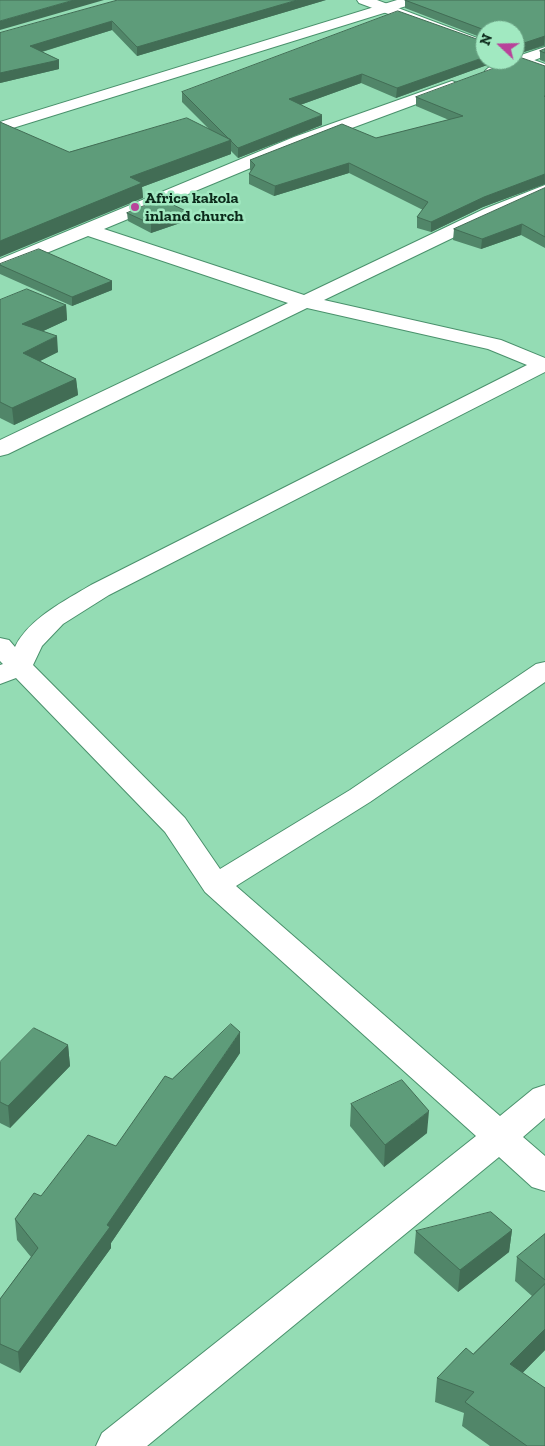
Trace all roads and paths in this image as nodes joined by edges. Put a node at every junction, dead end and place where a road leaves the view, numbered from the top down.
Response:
1 (364, 0) edge
2 (411, 0) edge
3 (382, 8) junction
4 (475, 42) edge
5 (545, 51) edge
6 (525, 56) edge
7 (525, 61) edge
8 (545, 69) edge
9 (492, 70) edge
10 (0, 127) edge
11 (545, 190) edge
12 (89, 230) junction
13 (0, 266) edge
14 (306, 302) junction
15 (544, 365) edge
16 (0, 449) edge
17 (7, 662) edge
18 (545, 670) edge
19 (216, 885) junction
20 (545, 1098) edge
21 (499, 1137) junction
22 (545, 1176) edge
23 (117, 1446) edge

1 - 3 street
2 - 3 street
3 - 4 street
3 - 10 street
5 - 6 street
7 - 8 street
9 - 12 street
11 - 14 street
12 - 13 street
12 - 14 street
14 - 15 street
14 - 16 street
15 - 17 street
17 - 19 street
18 - 19 street
19 - 21 street
20 - 21 street
21 - 22 street
21 - 23 street

